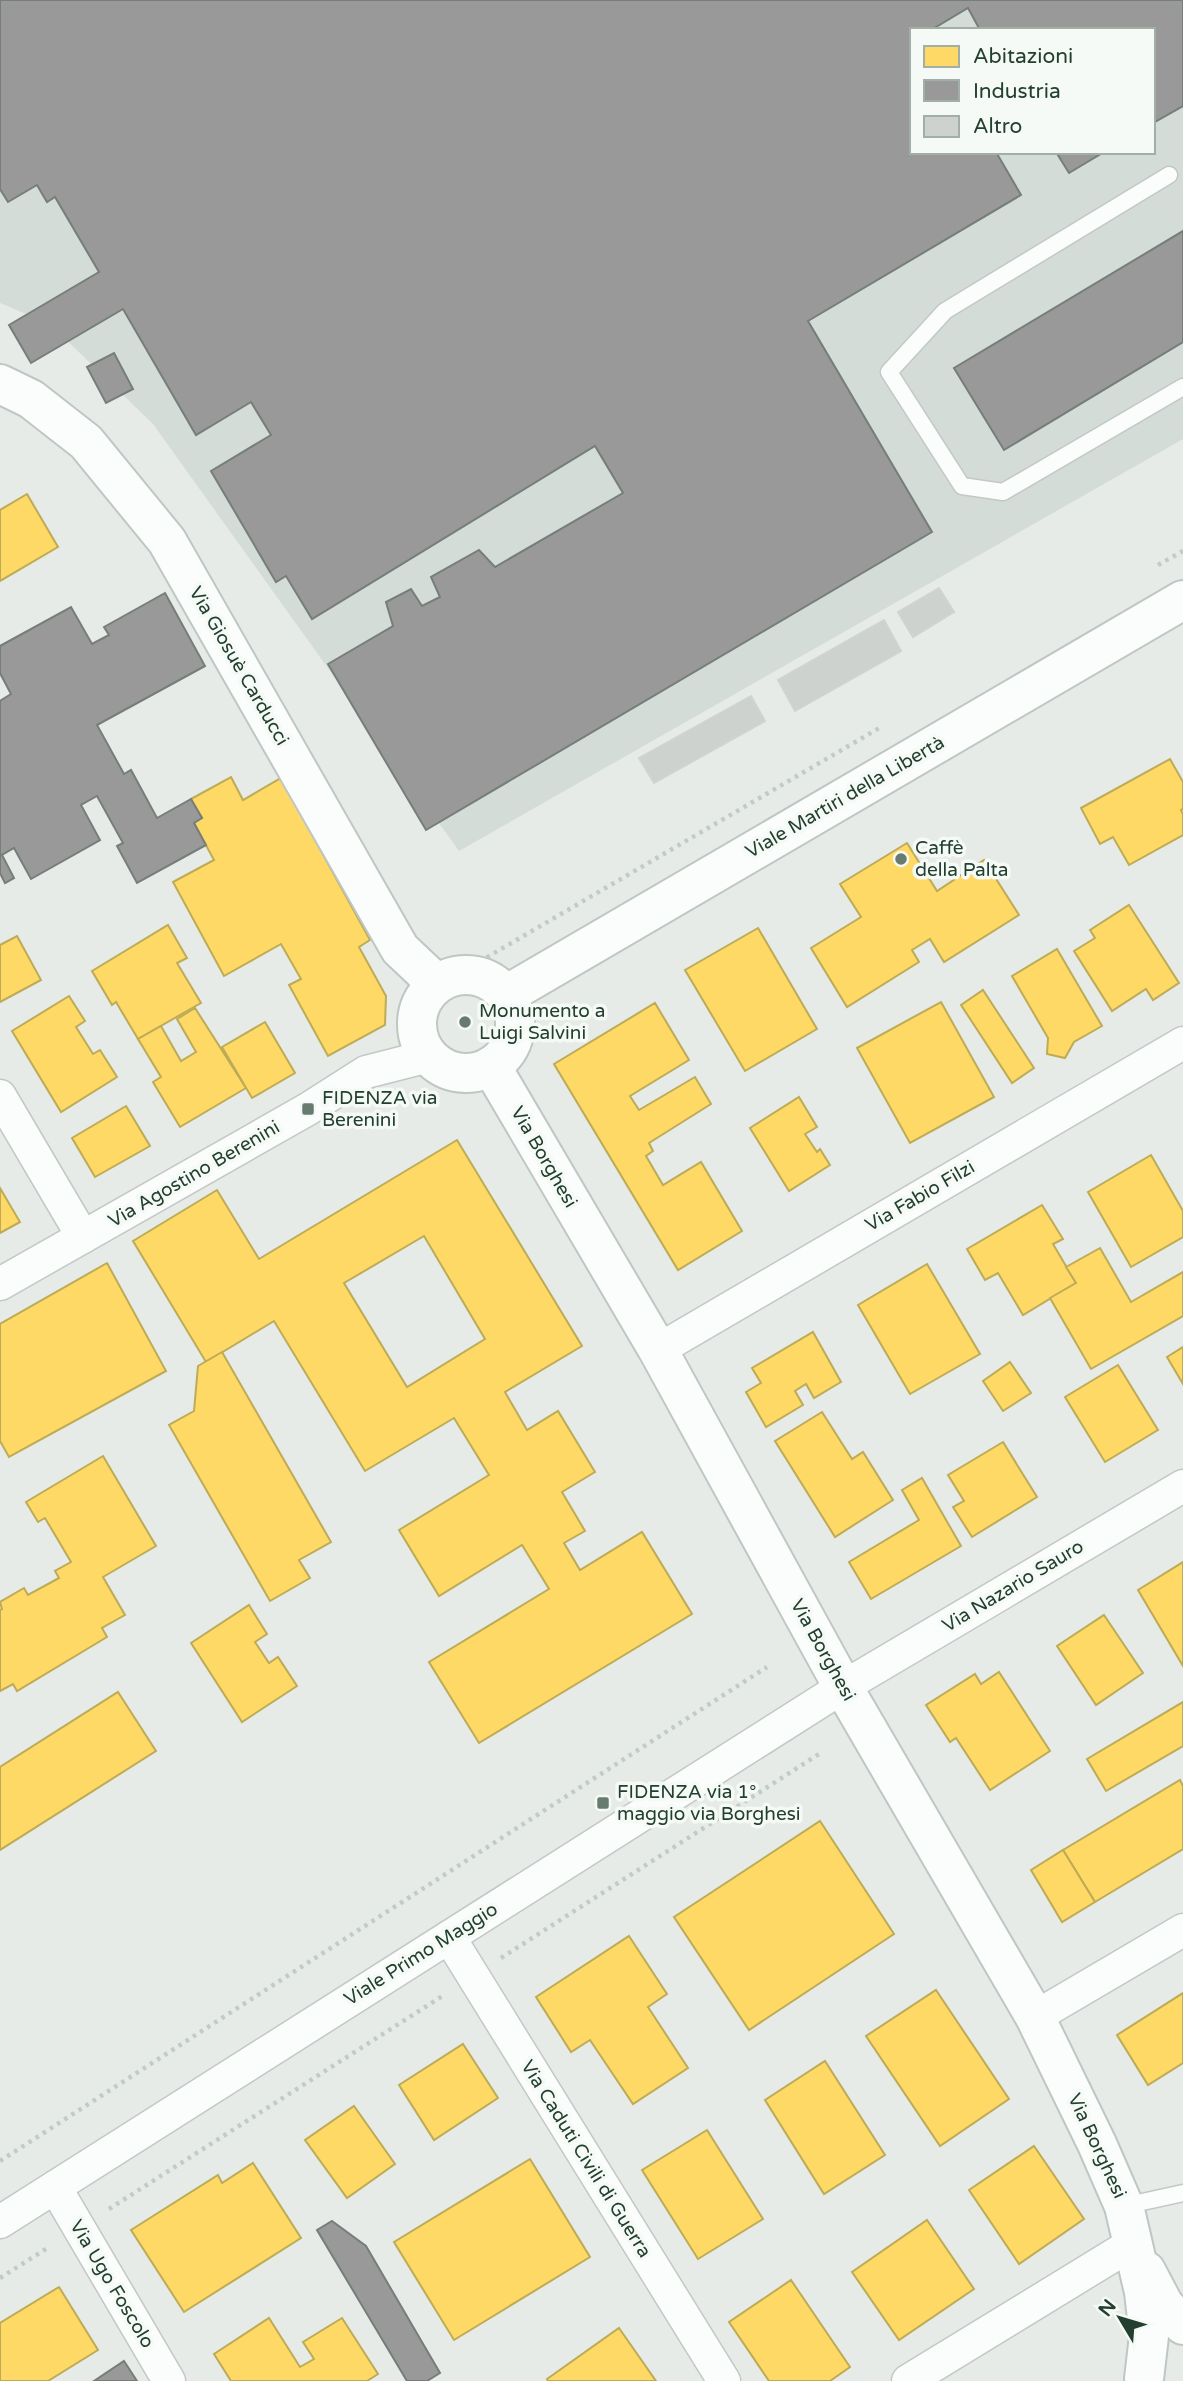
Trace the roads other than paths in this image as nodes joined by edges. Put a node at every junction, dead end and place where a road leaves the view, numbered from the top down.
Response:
1 (1169, 175) dead end
2 (0, 384) edge
3 (1183, 387) edge
4 (1183, 600) edge
5 (437, 984) junction
6 (506, 995) junction
7 (1183, 1043) edge
8 (429, 1056) junction
9 (491, 1066) junction
10 (0, 1097) edge
11 (83, 1237) junction
12 (0, 1284) edge
13 (658, 1350) junction
14 (1183, 1486) edge
15 (843, 1687) junction
16 (1183, 1930) edge
17 (449, 1937) junction
18 (1035, 2017) junction
19 (55, 2187) junction
20 (1183, 2193) edge
21 (1124, 2206) junction
22 (0, 2222) edge
23 (1132, 2244) junction
24 (1183, 2325) edge
25 (1183, 2346) edge
26 (1143, 2380) edge
27 (169, 2381) edge
28 (724, 2381) edge
29 (908, 2381) edge

1 - 3 lane
2 - 5 street, Via Giosuè Carducci
4 - 6 street, Viale Martiri della Libertà
5 - 6 street
5 - 8 street
6 - 9 street
7 - 13 street, Via Fabio Filzi
8 - 9 street
8 - 11 street, Via Agostino Berenini
9 - 13 street, Via Borghesi
10 - 11 street
11 - 12 street, Via Agostino Berenini
13 - 15 street, Via Borghesi
14 - 15 street, Via Nazario Sauro
15 - 17 street, Viale Primo Maggio
15 - 18 street, Via Borghesi
16 - 18 street
17 - 19 street, Viale Primo Maggio
17 - 28 street, Via Caduti Civili di Guerra
18 - 21 street, Via Borghesi
19 - 22 street, Viale Primo Maggio
19 - 27 street, Via Ugo Foscolo
20 - 21 lane
21 - 23 street, Via Borghesi
23 - 24 street, Via Borghesi
23 - 26 street, Via Borghesi
23 - 29 street
25 - 26 street

